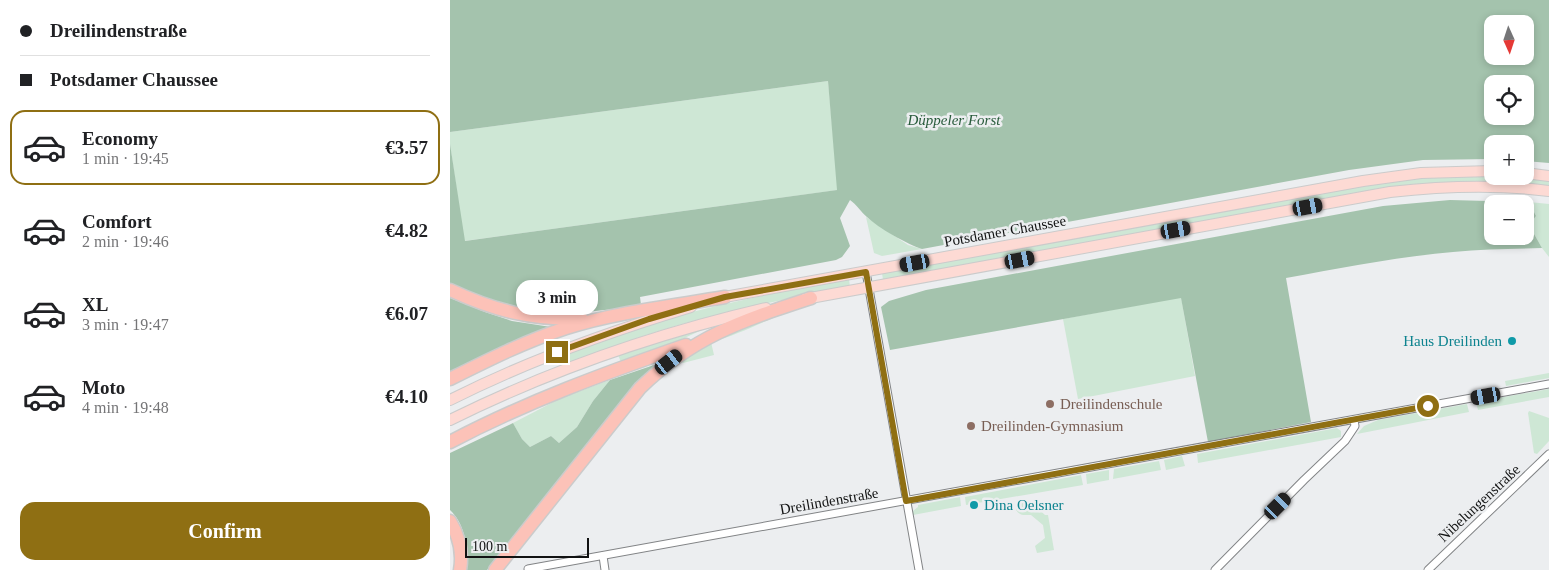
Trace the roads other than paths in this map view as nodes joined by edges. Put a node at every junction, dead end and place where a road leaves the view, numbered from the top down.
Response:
1 (1484, 171) edge
2 (1534, 174) edge
3 (1549, 176) edge
4 (1549, 191) edge
5 (866, 272) junction
6 (869, 288) junction
7 (450, 290) edge
8 (725, 297) junction
9 (811, 298) junction
10 (602, 318) junction
11 (705, 338) junction
12 (450, 379) edge
13 (1549, 384) edge
14 (450, 400) edge
15 (450, 420) edge
16 (1354, 420) junction
17 (450, 442) edge
18 (1549, 454) edge
19 (906, 501) junction
20 (450, 521) edge
21 (603, 556) junction
22 (528, 569) edge
23 (460, 570) edge
24 (494, 570) edge
25 (605, 570) edge
26 (919, 570) edge
27 (1214, 570) edge
28 (1428, 570) edge

1 - 5 main road, Potsdamer Chaussee
2 - 3 main road
4 - 6 main road, Potsdamer Chaussee
5 - 6 street
5 - 8 main road, Potsdamer Chaussee
6 - 9 main road, Potsdamer Chaussee
6 - 19 street
7 - 10 highway
8 - 10 highway
8 - 14 main road, Potsdamer Chaussee
9 - 11 highway
9 - 15 main road, Potsdamer Chaussee
10 - 12 highway
11 - 17 highway
11 - 24 highway
13 - 16 street, Dreilindenstraße
16 - 19 street, Dreilindenstraße
16 - 27 street
18 - 28 street, Nibelungenstraße
19 - 21 street, Dreilindenstraße
19 - 26 street
20 - 23 highway
21 - 22 street, Dreilindenstraße
21 - 25 street

